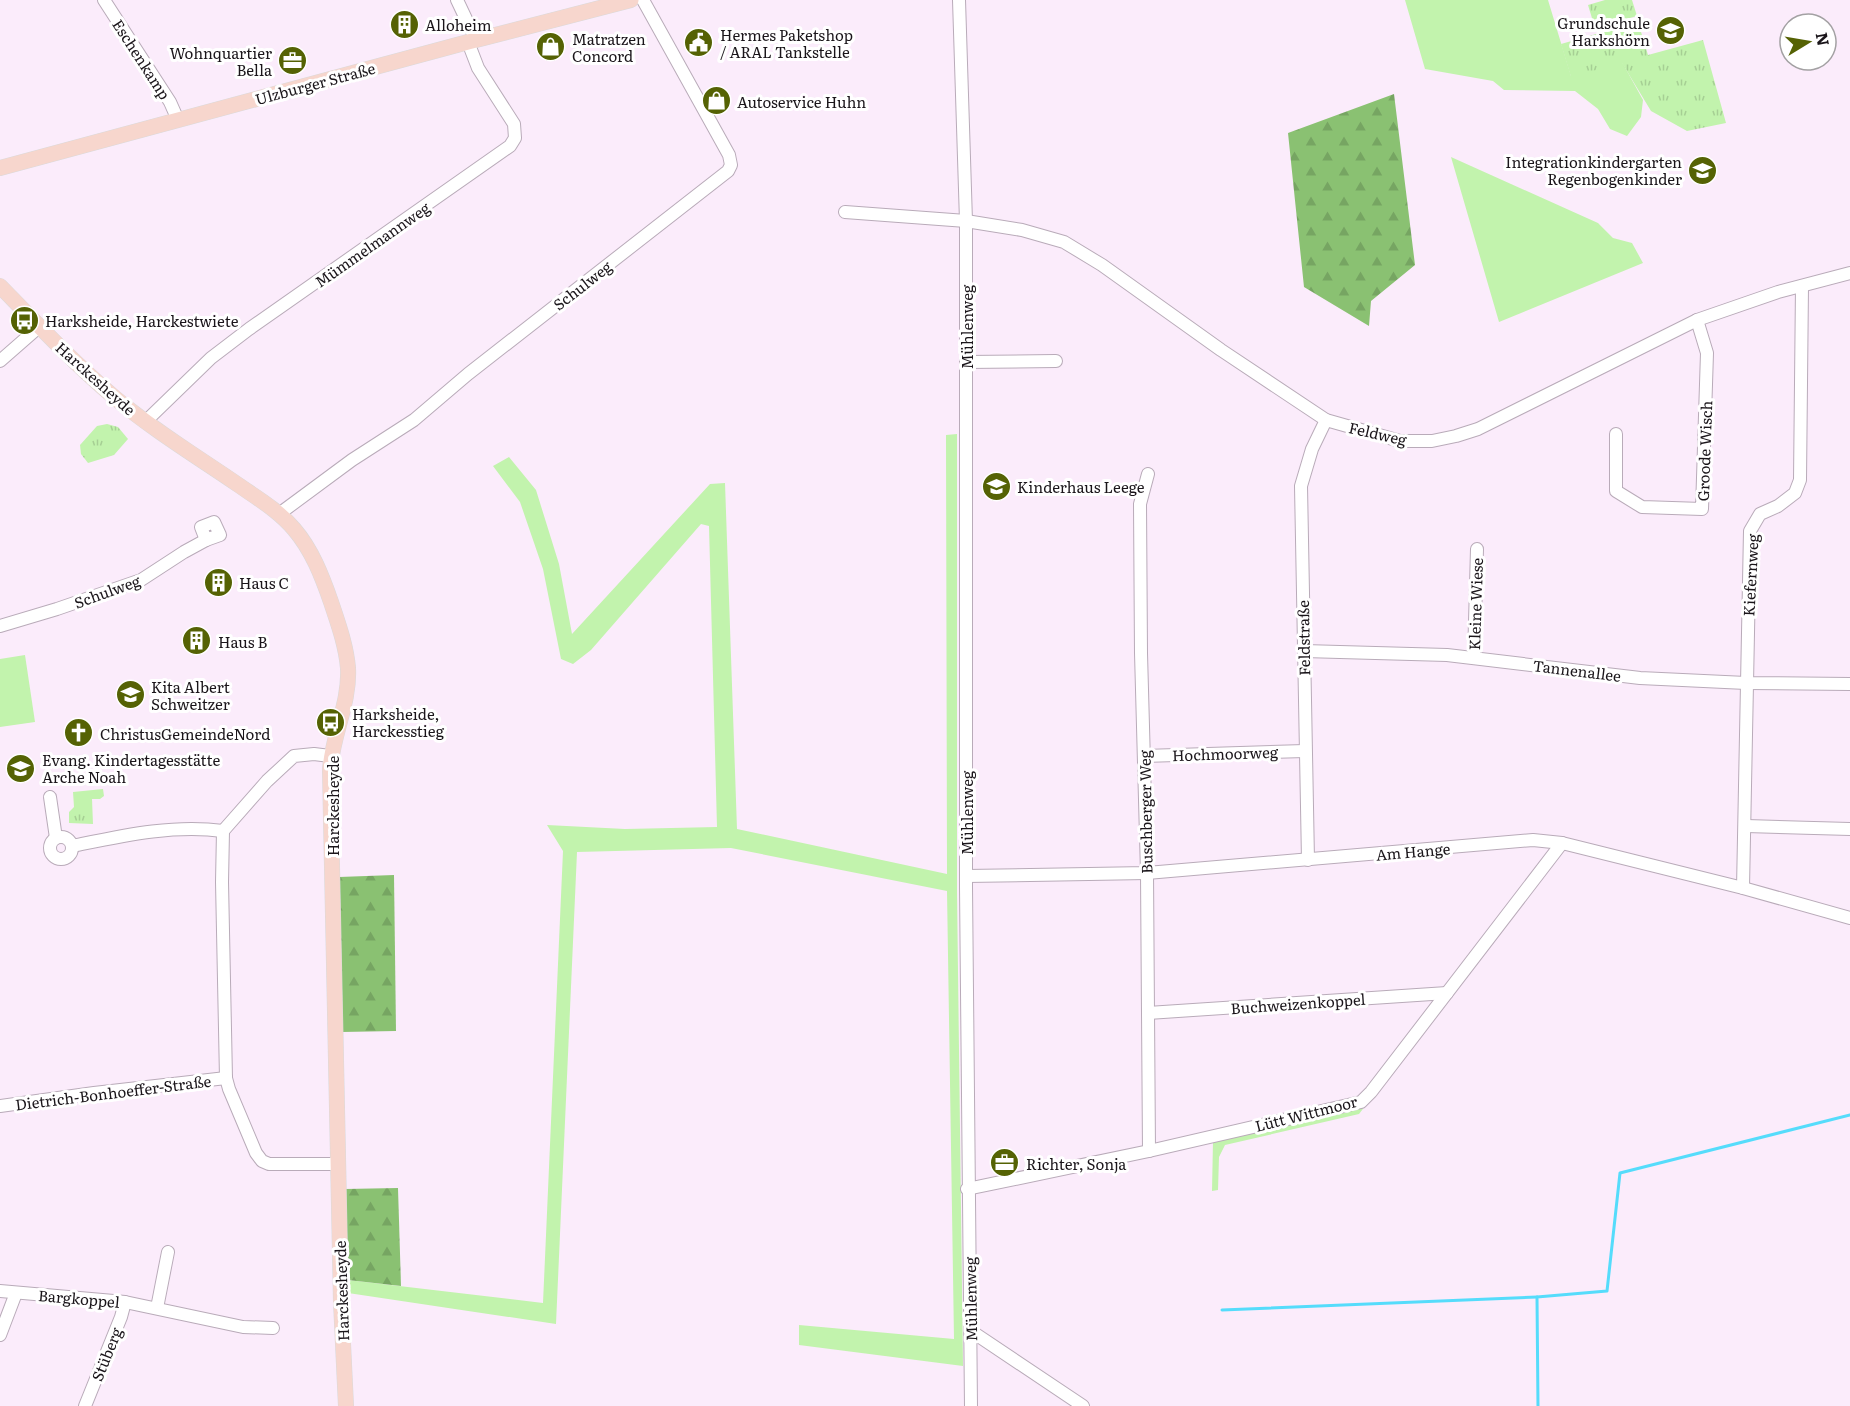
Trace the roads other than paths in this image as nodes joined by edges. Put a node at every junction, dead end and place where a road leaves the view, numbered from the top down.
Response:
1 (104, 0) edge
2 (457, 0) edge
3 (627, 0) edge
4 (643, 0) edge
5 (958, 0) edge
6 (472, 41) junction
7 (178, 120) junction
8 (0, 168) edge
9 (845, 212) dead end
10 (966, 220) junction
11 (1850, 273) edge
12 (0, 286) edge
13 (1803, 286) junction
14 (1697, 320) junction
15 (40, 326) junction
16 (0, 361) edge
17 (1056, 361) dead end
18 (966, 362) junction
19 (1326, 420) junction
20 (146, 421) junction
21 (1616, 434) dead end
22 (1148, 474) dead end
23 (279, 513) junction
24 (207, 540) dead end
25 (1477, 549) dead end
26 (0, 627) edge
27 (1304, 651) junction
28 (1474, 658) junction
29 (1746, 683) junction
30 (1850, 684) edge
31 (1305, 751) junction
32 (330, 756) junction
33 (1144, 756) junction
34 (50, 797) dead end
35 (1746, 825) junction
36 (1850, 829) edge
37 (223, 831) junction
38 (56, 838) junction
39 (1562, 843) junction
40 (72, 846) junction
41 (1308, 860) junction
42 (1147, 873) junction
43 (966, 876) junction
44 (1743, 888) junction
45 (1850, 918) edge
46 (1448, 993) junction
47 (1148, 1013) junction
48 (226, 1078) junction
49 (0, 1106) edge
50 (1149, 1150) junction
51 (338, 1164) junction
52 (967, 1189) junction
53 (168, 1252) dead end
54 (0, 1291) edge
55 (16, 1293) junction
56 (125, 1302) junction
57 (157, 1308) junction
58 (273, 1328) dead end
59 (970, 1330) junction
60 (0, 1335) edge
61 (86, 1406) edge
62 (346, 1406) edge
63 (971, 1406) edge
64 (1083, 1406) edge

1 - 7 street, Eschenkamp
2 - 6 street, Mümmelmannweg
3 - 6 main road, Ulzburger Straße
4 - 23 street, Schulweg
5 - 10 street, Mühlenweg
6 - 7 main road, Ulzburger Straße
6 - 20 street, Mümmelmannweg
7 - 8 main road, Ulzburger Straße
9 - 10 street
10 - 18 street, Mühlenweg
10 - 19 street, Feldweg
11 - 13 street, Feldweg
12 - 15 main road, Harckesheyde
13 - 14 street, Feldweg
13 - 29 street, Kiefernweg
14 - 19 street, Feldweg
14 - 21 street, Groode Wisch
15 - 16 street
15 - 20 main road, Harckesheyde
17 - 18 street
18 - 43 street, Mühlenweg
19 - 27 street, Feldstraße
20 - 23 main road, Harckesheyde
22 - 33 street, Buschberger Weg
23 - 32 main road, Harckesheyde
24 - 26 street, Schulweg
25 - 28 street, Kleine Wiese
27 - 28 street, Tannenallee
27 - 31 street, Feldstraße
28 - 29 street, Tannenallee
29 - 30 street, Tannenallee
29 - 35 street, Kiefernweg
31 - 33 street, Hochmoorweg
31 - 41 street, Feldstraße
32 - 37 street
32 - 51 main road, Harckesheyde
33 - 42 street, Buschberger Weg
34 - 38 street
35 - 36 street
35 - 44 street, Kiefernweg
37 - 40 street
37 - 48 street
38 - 40 street
38 - 40 street
39 - 41 street, Am Hange
39 - 44 street, Am Hange
39 - 46 street, Lütt Wittmoor
41 - 42 street, Am Hange
42 - 43 street, Am Hange
42 - 47 street, Buschberger Weg
43 - 52 street, Mühlenweg
44 - 45 street, Am Hange
46 - 47 street, Buchweizenkoppel
46 - 50 street, Lütt Wittmoor
47 - 50 street, Buschberger Weg
48 - 49 street, Dietrich-Bonhoeffer-Straße
48 - 51 street
50 - 52 street, Lütt Wittmoor
51 - 62 main road, Harckesheyde
52 - 59 street, Mühlenweg
53 - 57 street
54 - 55 street, Bargkoppel
55 - 56 street, Bargkoppel
55 - 60 street
56 - 57 street, Bargkoppel
56 - 61 street, Stüberg
57 - 58 street, Bargkoppel
59 - 63 street, Mühlenweg
59 - 64 street

